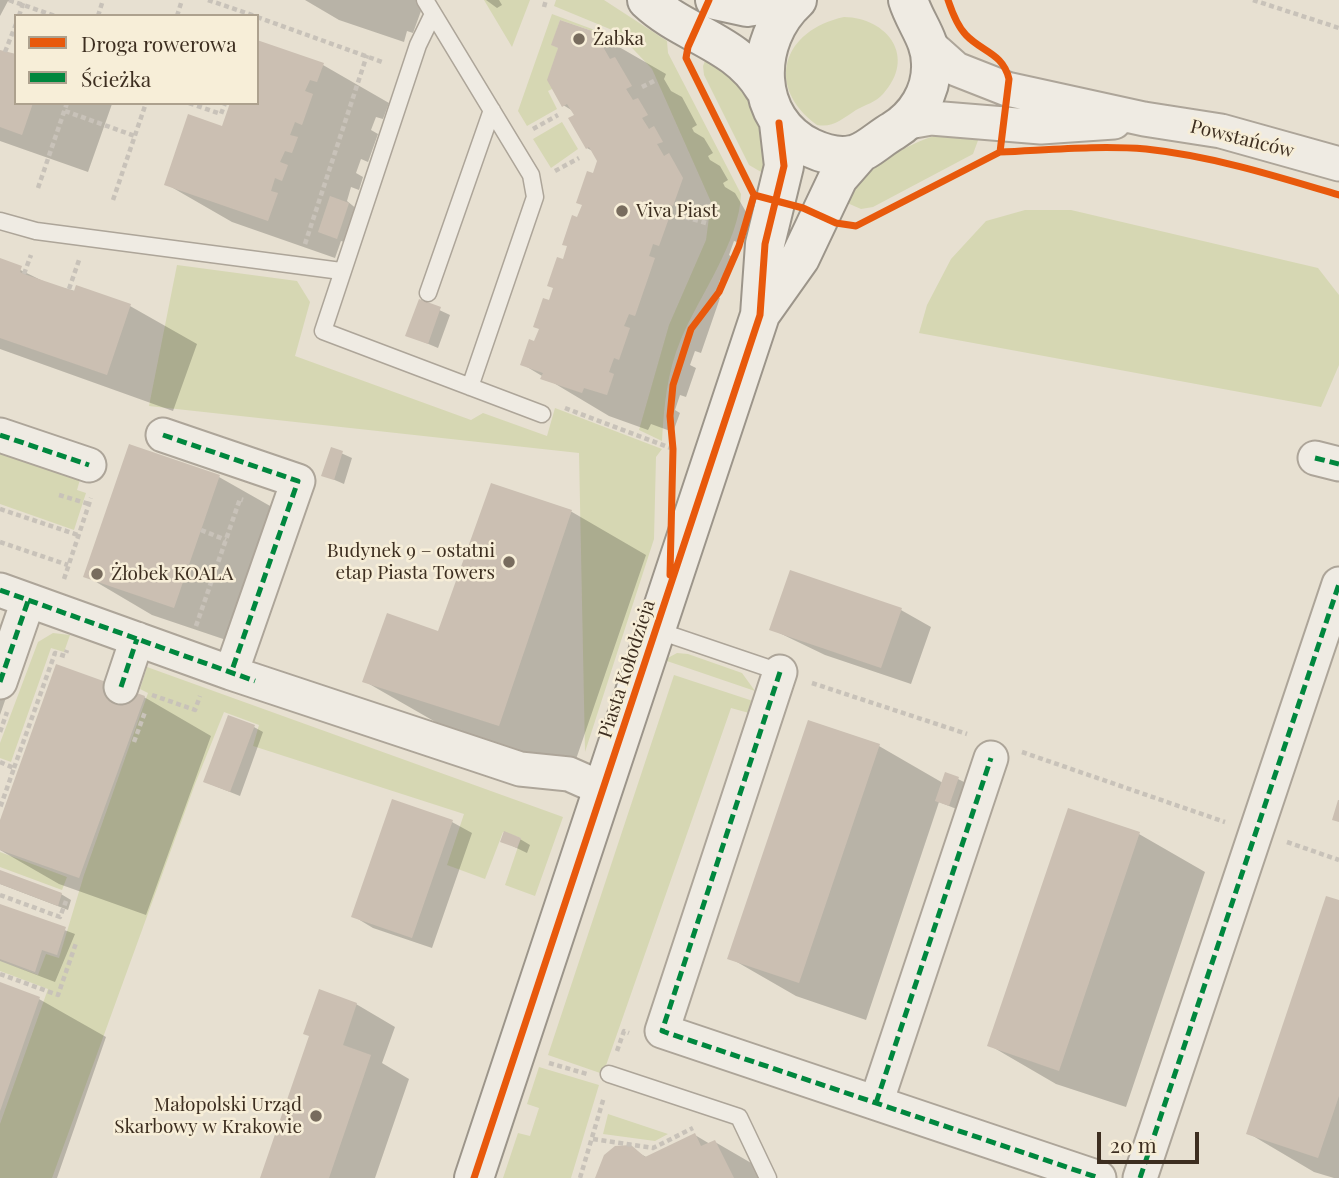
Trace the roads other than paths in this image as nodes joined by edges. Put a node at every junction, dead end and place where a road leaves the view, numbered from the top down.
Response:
1 (647, 0) edge
2 (715, 0) edge
3 (790, 0) edge
4 (797, 0) edge
5 (429, 7) edge
6 (910, 15) edge
7 (765, 89) junction
8 (492, 110) junction
9 (1144, 119) junction
10 (779, 123) junction
11 (903, 123) junction
12 (859, 153) junction
13 (1339, 164) edge
14 (0, 221) edge
15 (341, 271) junction
16 (428, 293) dead end
17 (760, 315) junction
18 (470, 387) junction
19 (542, 414) dead end
20 (0, 435) edge
21 (163, 435) dead end
22 (89, 465) road end
23 (1339, 584) edge
24 (14, 596) edge
25 (656, 630) junction
26 (136, 639) junction
27 (779, 672) joint
28 (231, 673) junction
29 (0, 682) edge
30 (121, 687) dead end
31 (991, 758) dead end
32 (603, 789) junction
33 (603, 1076) road end
34 (876, 1103) junction
35 (474, 1178) edge
36 (768, 1178) edge
37 (1099, 1178) edge
38 (1140, 1178) edge

1 - 7 street
2 - 3 street
4 - 7 street
5 - 8 lane
5 - 15 lane
6 - 9 street, Powstańców
6 - 11 street, Piasta Kołodzieja
7 - 10 street
8 - 16 lane
8 - 18 lane
9 - 11 street, Powstańców
9 - 13 street, Powstańców
10 - 12 street
10 - 17 street, Piasta Kołodzieja
11 - 12 street, Piasta Kołodzieja
12 - 17 street, Piasta Kołodzieja
14 - 15 lane
15 - 18 lane
17 - 25 street, Piasta Kołodzieja
18 - 19 lane
20 - 22 street
21 - 28 street
23 - 38 street
24 - 26 street
24 - 29 street
25 - 27 lane
25 - 32 street, Piasta Kołodzieja
26 - 28 street
26 - 30 street
27 - 34 street
28 - 32 street
31 - 34 street
32 - 35 street, Piasta Kołodzieja
33 - 36 lane
34 - 37 street

